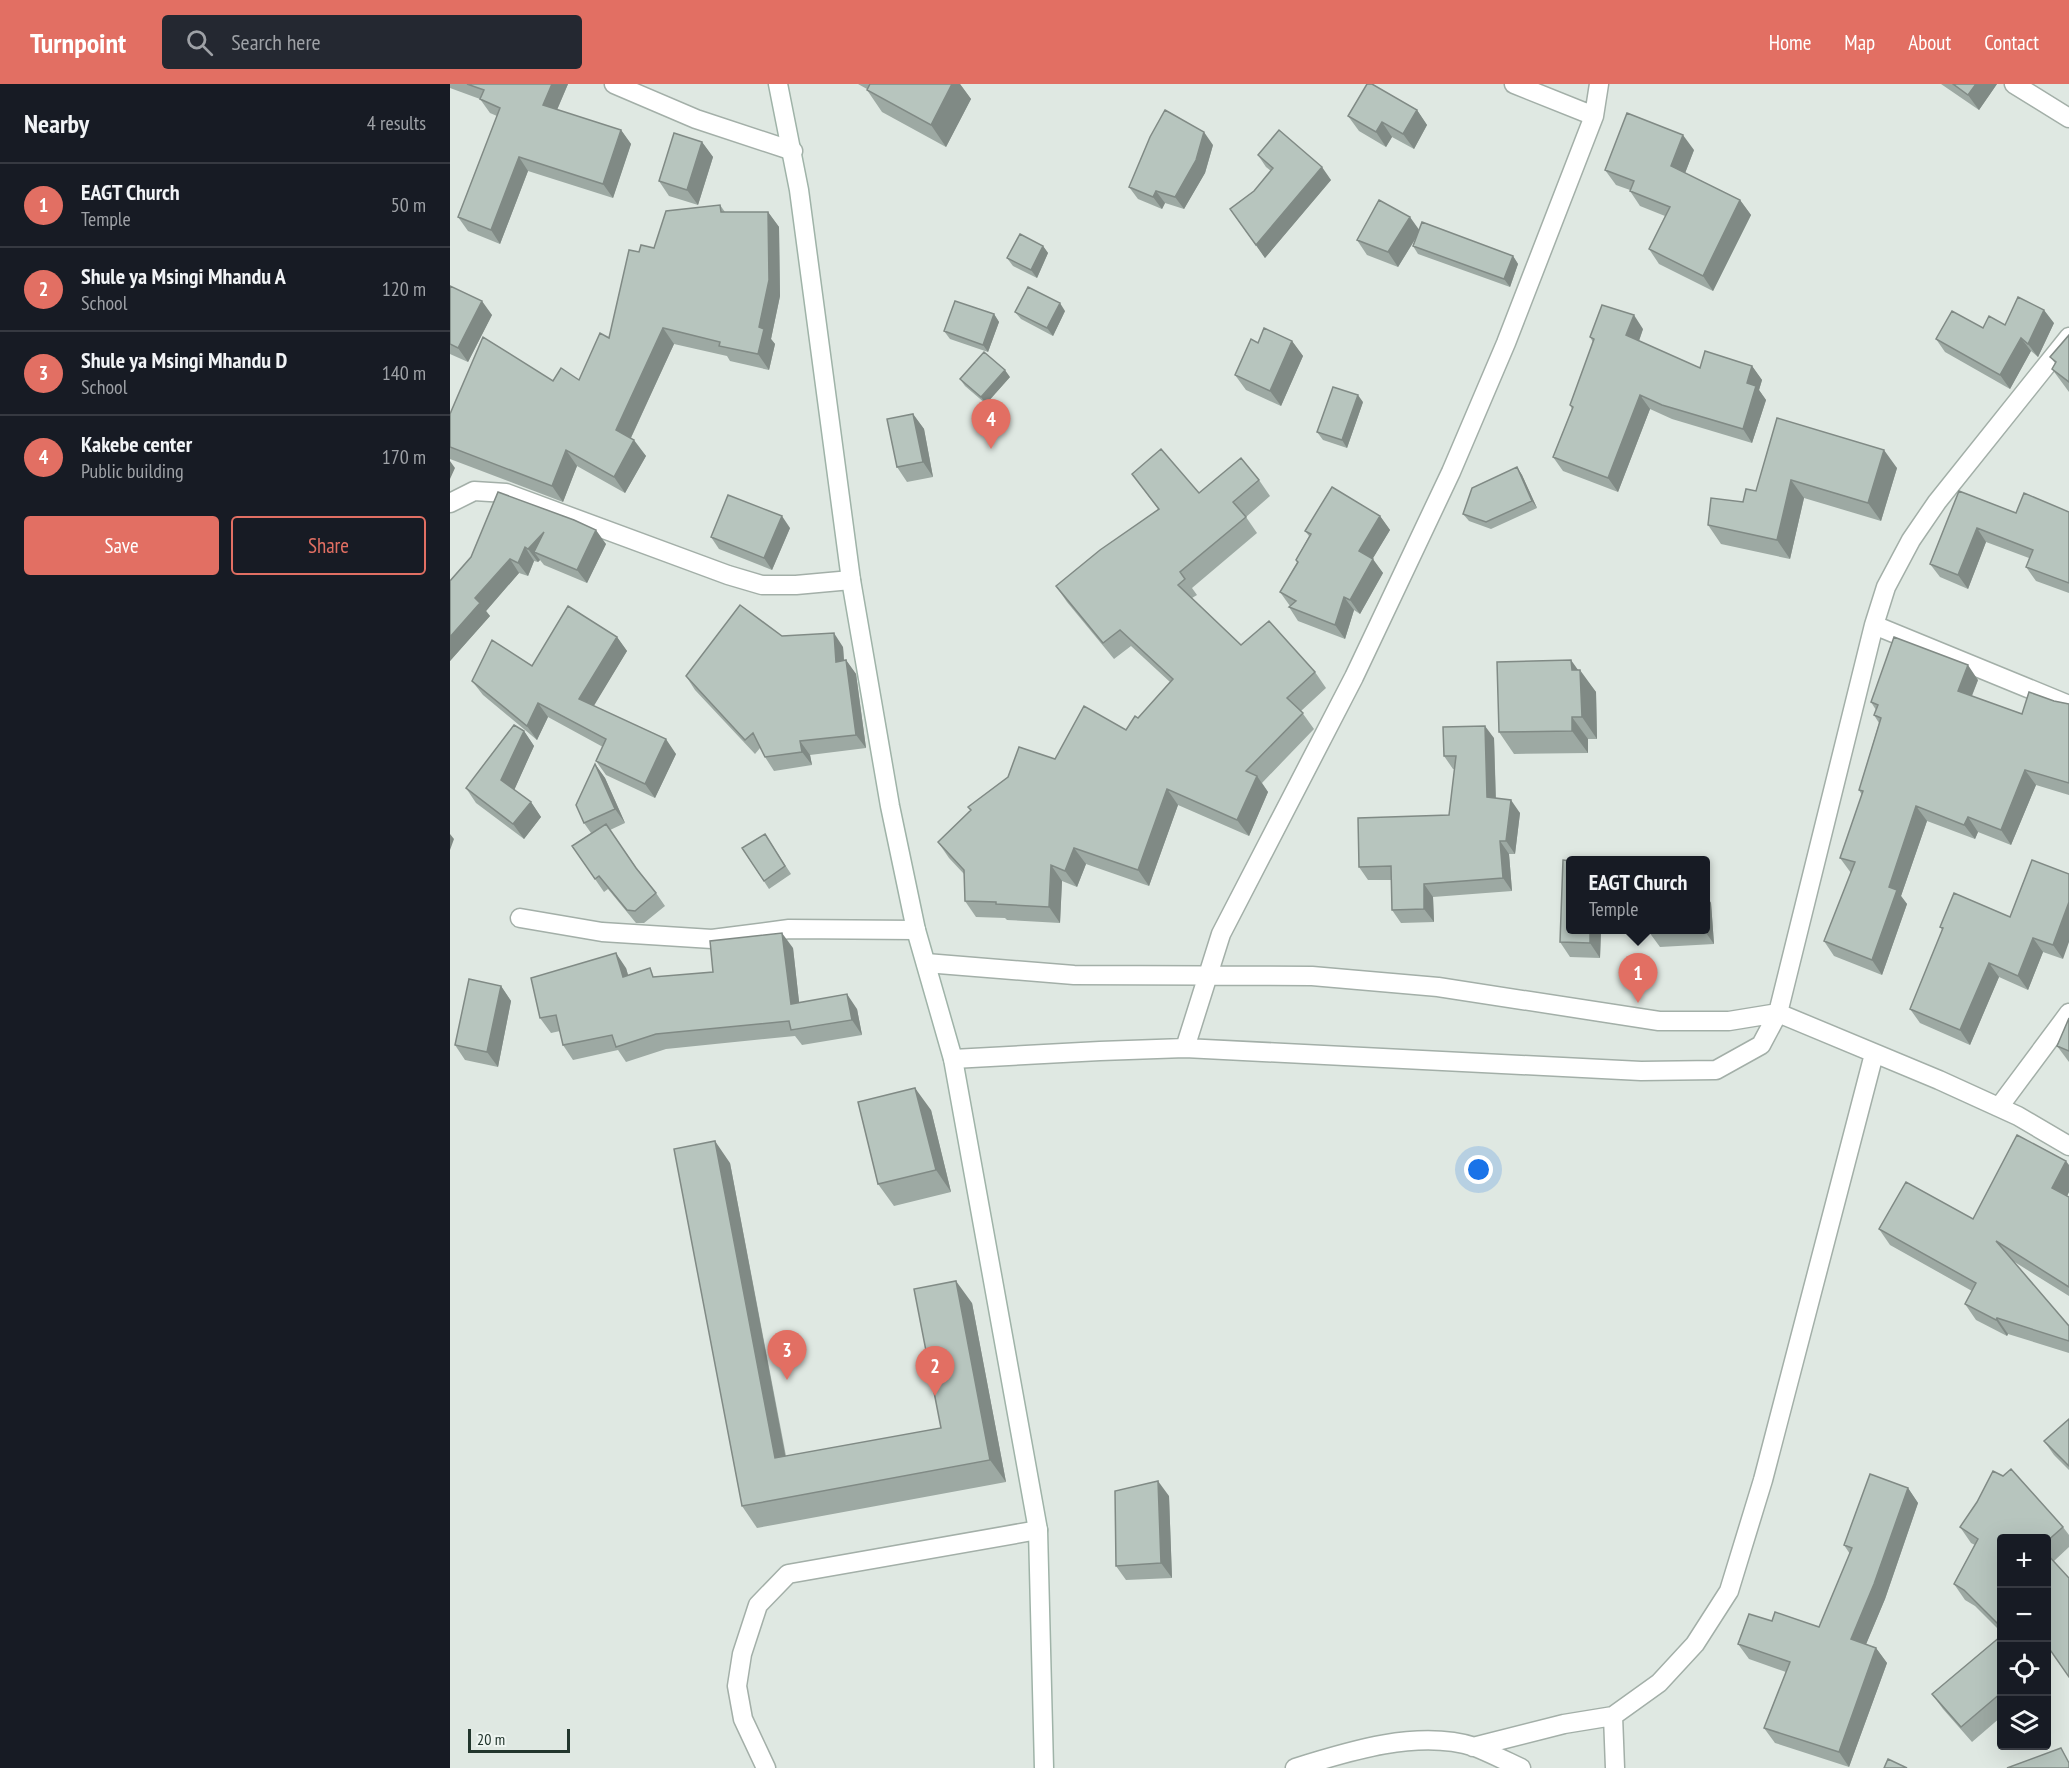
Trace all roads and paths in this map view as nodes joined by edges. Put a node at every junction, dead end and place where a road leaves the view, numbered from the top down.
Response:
1 (614, 84) edge
2 (778, 84) edge
3 (1514, 84) edge
4 (1599, 84) edge
5 (2014, 84) edge
6 (2040, 91) edge
7 (1594, 116) junction
8 (2069, 118) edge
9 (793, 151) junction
10 (2069, 338) edge
11 (450, 503) edge
12 (851, 580) junction
13 (1874, 625) junction
14 (2069, 705) edge
15 (520, 918) dead end
16 (916, 930) junction
17 (926, 963) junction
18 (1209, 975) junction
19 (1778, 1013) junction
20 (2069, 1013) edge
21 (1185, 1048) junction
22 (1874, 1054) junction
23 (953, 1059) junction
24 (1999, 1107) junction
25 (2069, 1146) edge
26 (1038, 1530) junction
27 (1612, 1716) junction
28 (1473, 1747) junction
29 (766, 1768) edge
30 (1044, 1768) edge
31 (1295, 1768) edge
32 (1521, 1768) edge
33 (1616, 1768) edge

1 - 9 street
2 - 9 street
3 - 7 street
4 - 7 street
5 - 6 street
6 - 8 street
7 - 18 street
9 - 12 street
10 - 13 street
11 - 12 street
12 - 16 street
13 - 14 street
13 - 19 street
15 - 16 street
16 - 17 street
17 - 18 street
17 - 23 street
18 - 19 street
18 - 21 street
19 - 21 street
19 - 22 street
20 - 24 street
21 - 23 street
22 - 24 street
22 - 27 street
23 - 26 street
24 - 25 street
26 - 29 street
26 - 30 street
27 - 28 street
27 - 33 street
28 - 31 street
28 - 32 street

